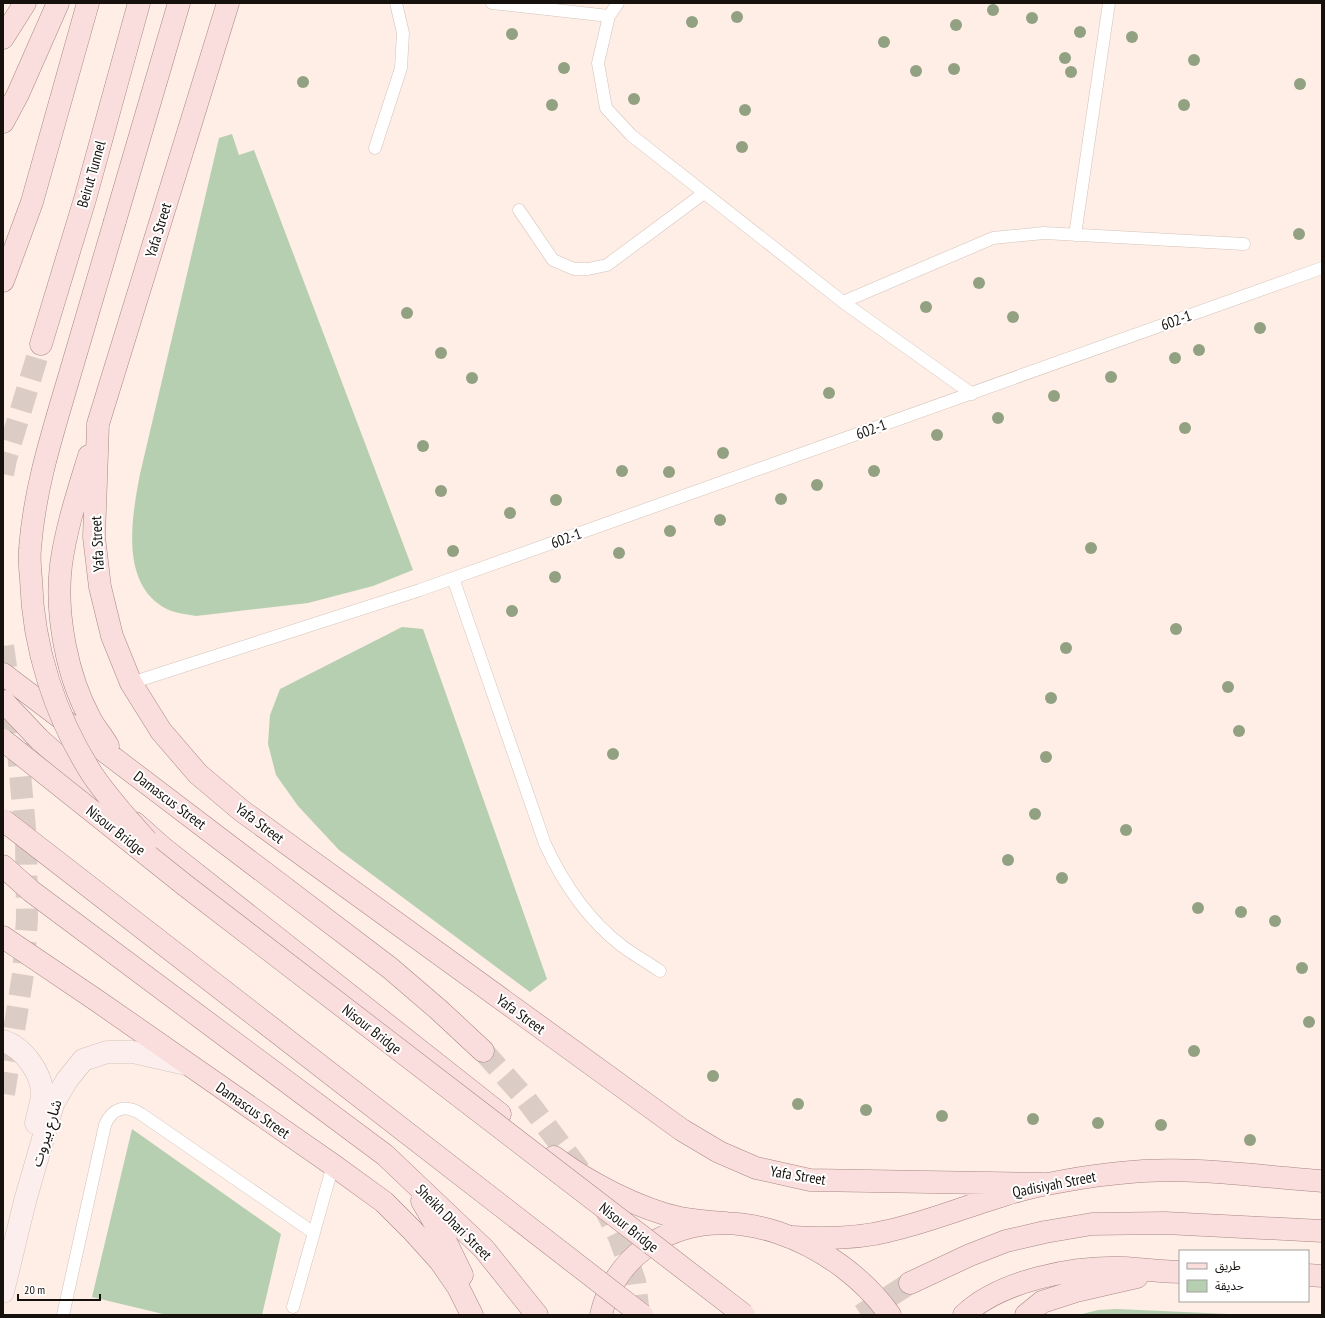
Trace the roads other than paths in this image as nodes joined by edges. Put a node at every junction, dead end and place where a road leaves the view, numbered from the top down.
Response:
1 (25, 3) edge
2 (58, 3) edge
3 (88, 3) edge
4 (139, 3) edge
5 (179, 3) edge
6 (228, 3) edge
7 (396, 3) edge
8 (492, 3) edge
9 (618, 3) edge
10 (1109, 3) edge
11 (610, 16) junction
12 (3, 38) edge
13 (3, 122) edge
14 (375, 148) dead end
15 (704, 193) junction
16 (519, 210) dead end
17 (1076, 235) junction
18 (1244, 244) dead end
19 (1322, 268) edge
20 (3, 281) edge
21 (843, 302) junction
22 (41, 344) tunnel mouth
23 (972, 394) junction
24 (98, 424) junction
25 (453, 578) junction
26 (3, 674) edge
27 (131, 683) junction
28 (3, 701) edge
29 (3, 740) edge
30 (118, 760) junction
31 (3, 820) edge
32 (3, 866) edge
33 (186, 886) junction
34 (3, 937) edge
35 (660, 971) dead end
36 (3, 1041) edge
37 (483, 1051) tunnel mouth
38 (186, 1064) junction
39 (385, 1155) junction
40 (333, 1165) junction
41 (1322, 1181) edge
42 (1046, 1184) junction
43 (370, 1191) junction
44 (25, 1201) junction
45 (725, 1224) junction
46 (436, 1225) junction
47 (1322, 1230) edge
48 (314, 1233) junction
49 (792, 1237) junction
50 (501, 1270) junction
51 (1171, 1272) edge
52 (1309, 1275) edge
53 (1322, 1276) edge
54 (910, 1283) tunnel mouth
55 (611, 1286) junction
56 (516, 1289) junction
57 (3, 1292) edge
58 (293, 1307) dead end
59 (63, 1315) edge
60 (473, 1315) edge
61 (532, 1315) edge
62 (537, 1315) edge
63 (597, 1315) edge
64 (601, 1315) edge
65 (642, 1315) edge
66 (744, 1315) edge
67 (890, 1315) edge
68 (964, 1315) edge
69 (1026, 1315) edge

1 - 12 main road
2 - 13 main road
3 - 20 main road
4 - 22 main road, Beirut Tunnel
5 - 33 main road, bridge
6 - 24 main road, Yafa Street
7 - 14 lane
8 - 11 lane
9 - 11 lane
10 - 17 lane
11 - 15 lane
15 - 16 lane
15 - 21 lane
17 - 18 lane
17 - 21 lane
19 - 23 lane, 602-1
21 - 23 lane
23 - 25 lane, 602-1
24 - 27 main road, Yafa Street
24 - 30 main road
25 - 27 lane, 602-1
25 - 35 lane
26 - 30 main road, Damascus Street
27 - 42 main road, Yafa Street
28 - 45 main road
29 - 33 main road, Nisour Bridge, bridge
30 - 37 main road, Damascus Street
31 - 65 main road, bridge
32 - 39 main road, Sheikh Dhari Street
33 - 66 main road, Nisour Bridge, bridge
34 - 38 main road, Damascus Street
36 - 44 main road
38 - 40 main road, Damascus Street
38 - 44 main road, شارع بيروت
39 - 46 main road
39 - 50 main road, Sheikh Dhari Street
40 - 43 main road, Damascus Street
40 - 48 lane
41 - 42 main road, Qadisiyah Street
42 - 49 main road, Qadisiyah Street
43 - 46 main road
43 - 60 main road, Damascus Street
44 - 57 main road, شارع بيروت
45 - 49 main road
45 - 55 main road
46 - 50 main road
46 - 60 main road
47 - 54 main road
48 - 58 lane
48 - 59 lane
49 - 67 main road
50 - 56 main road, Sheikh Dhari Street
51 - 68 main road
51 - 69 main road
52 - 53 main road
55 - 63 main road
55 - 64 main road
56 - 61 main road
56 - 62 main road, Sheikh Dhari Street

